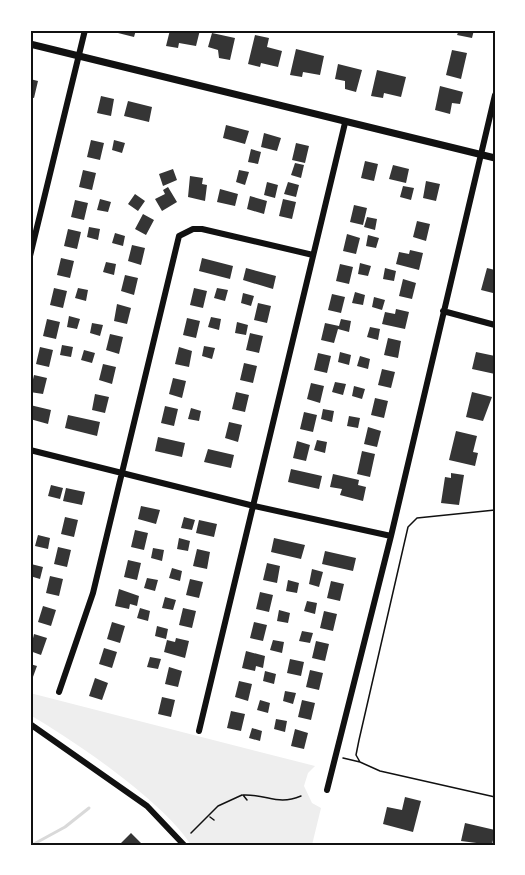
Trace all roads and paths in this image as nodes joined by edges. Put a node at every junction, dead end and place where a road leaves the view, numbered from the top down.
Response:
1 (85, 30) edge
2 (30, 44) edge
3 (79, 56) junction
4 (495, 95) edge
5 (345, 123) junction
6 (481, 154) junction
7 (495, 158) edge
8 (313, 255) junction
9 (30, 256) edge
10 (443, 311) junction
11 (495, 325) edge
12 (30, 450) edge
13 (120, 472) junction
14 (254, 506) junction
15 (495, 510) edge
16 (391, 536) junction
17 (59, 692) dead end
18 (30, 724) edge
19 (199, 731) dead end
20 (336, 756) junction
21 (360, 762) junction
22 (327, 790) dead end
23 (243, 795) junction
24 (301, 796) dead end
25 (495, 797) edge
26 (247, 800) dead end
27 (209, 816) junction
28 (214, 820) dead end
29 (191, 833) dead end
30 (184, 845) edge

1 - 3 street
2 - 3 street
3 - 5 street
3 - 9 street
4 - 6 street
5 - 6 street
5 - 8 street
6 - 7 street
6 - 10 street
8 - 13 street
8 - 14 street
10 - 11 street
10 - 16 street
12 - 13 street
13 - 14 street
13 - 17 street
14 - 16 street
14 - 19 street
15 - 21 path
16 - 20 street
18 - 30 street
20 - 21 path
20 - 22 street
21 - 25 path
23 - 24 path
23 - 26 path
23 - 27 path
27 - 28 path
27 - 29 path

